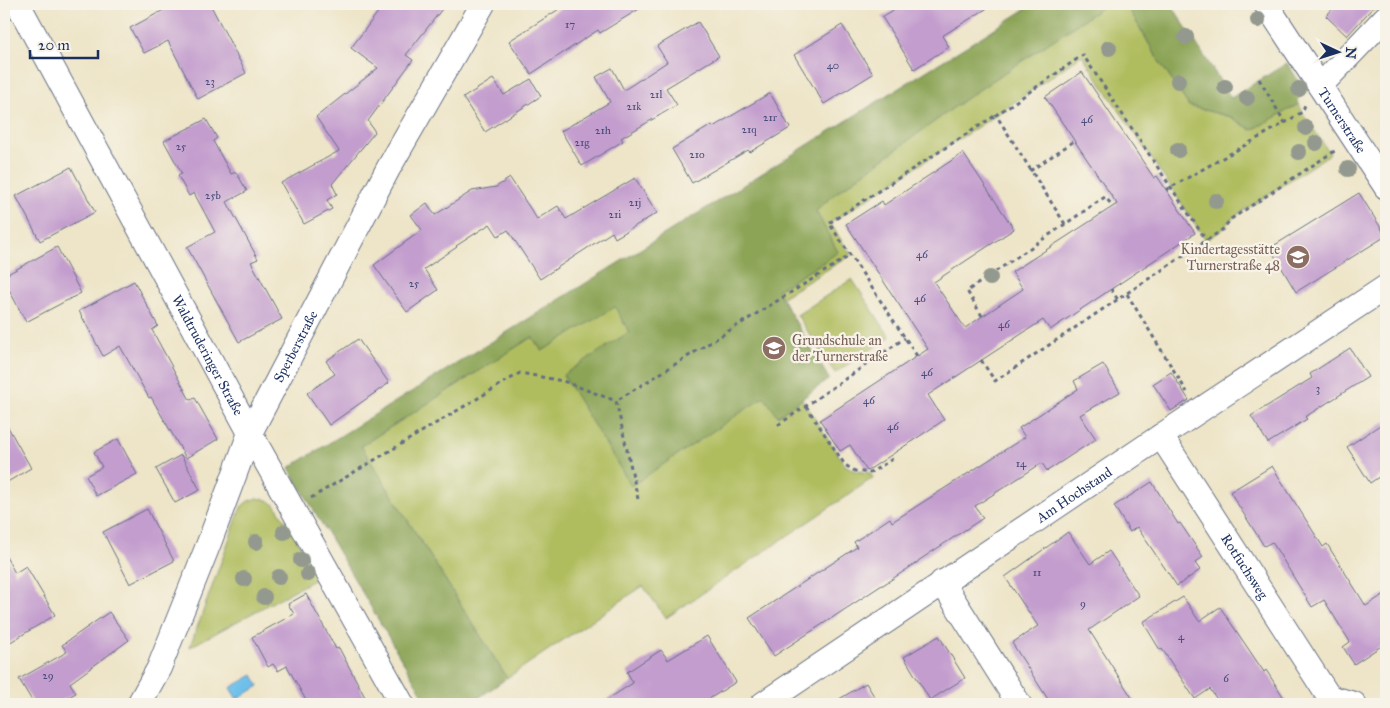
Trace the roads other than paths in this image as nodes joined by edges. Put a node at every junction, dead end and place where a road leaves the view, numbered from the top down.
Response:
1 (18, 4) edge
2 (482, 4) edge
3 (1266, 4) edge
4 (1386, 17) edge
5 (1320, 87) junction
6 (1386, 187) edge
7 (1386, 287) edge
8 (250, 433) junction
9 (1161, 436) junction
10 (942, 582) junction
11 (1329, 701) edge
12 (139, 704) edge
13 (402, 704) edge
14 (763, 704) edge
15 (1019, 704) edge
16 (1354, 704) edge

1 - 8 street, Waldtruderinger Straße
2 - 8 street, Sperberstraße
3 - 5 street, Turnerstraße
4 - 5 street
5 - 6 street, Turnerstraße
7 - 9 street, Am Hochstand
8 - 12 street, Sperberstraße
8 - 13 street, Waldtruderinger Straße
9 - 10 street, Am Hochstand
9 - 11 street, Rotfuchsweg
10 - 14 street, Am Hochstand
10 - 15 street
11 - 16 street, Rotfuchsweg

